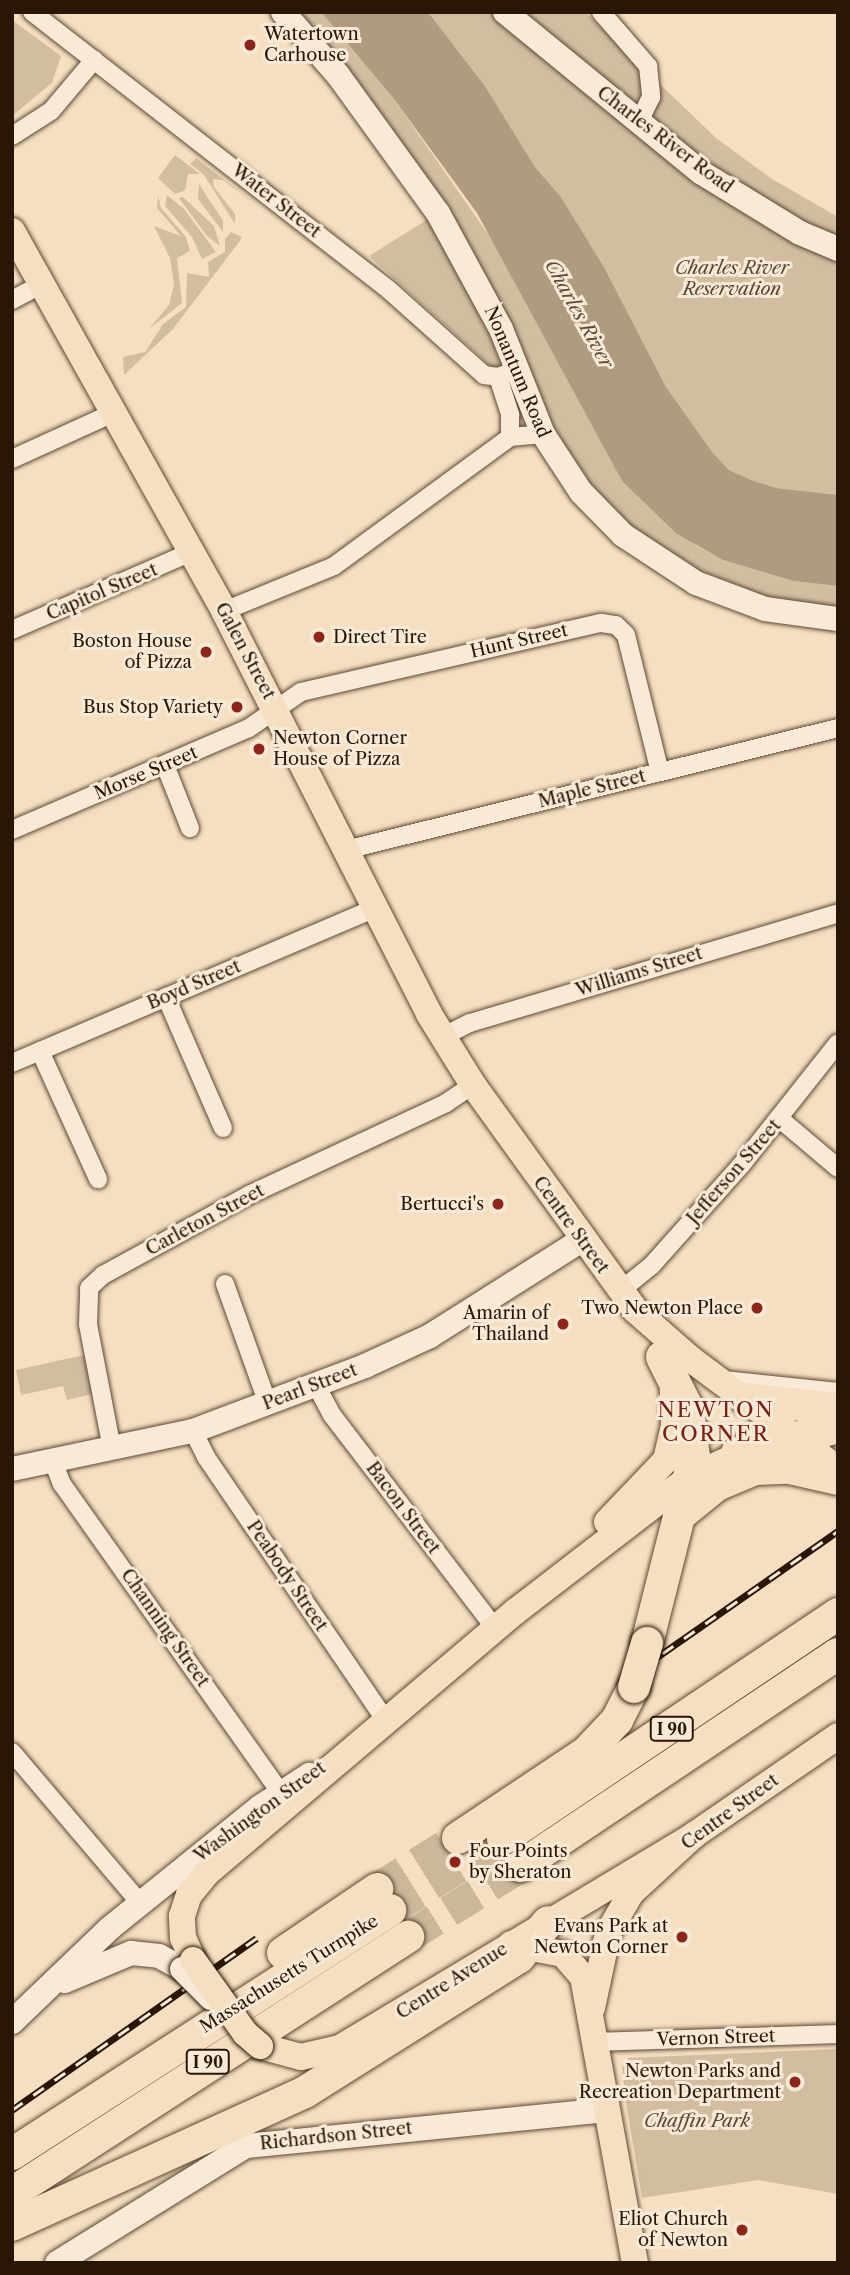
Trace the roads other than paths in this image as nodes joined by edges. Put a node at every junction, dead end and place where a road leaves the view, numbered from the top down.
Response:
1 (32, 12) edge
2 (283, 12) edge
3 (505, 12) edge
4 (601, 12) edge
5 (94, 60) junction
6 (639, 122) junction
7 (12, 136) edge
8 (12, 230) edge
9 (837, 248) edge
10 (42, 284) junction
11 (12, 300) edge
12 (508, 373) junction
13 (113, 413) junction
14 (542, 434) junction
15 (510, 437) junction
16 (12, 459) edge
17 (191, 552) junction
18 (224, 611) junction
19 (838, 619) edge
20 (12, 630) edge
21 (277, 712) junction
22 (838, 728) edge
23 (165, 765) junction
24 (660, 772) junction
25 (190, 828) dead end
26 (12, 830) edge
27 (346, 850) junction
28 (376, 908) junction
29 (838, 913) edge
30 (166, 997) junction
31 (442, 1037) junction
32 (838, 1043) edge
33 (40, 1051) junction
34 (12, 1063) edge
35 (470, 1081) junction
36 (780, 1119) junction
37 (223, 1128) dead end
38 (838, 1168) edge
39 (98, 1179) dead end
40 (582, 1240) junction
41 (225, 1284) dead end
42 (627, 1300) junction
43 (662, 1357) junction
44 (720, 1380) junction
45 (317, 1385) junction
46 (838, 1392) edge
47 (746, 1399) junction
48 (268, 1404) junction
49 (838, 1409) edge
50 (838, 1427) edge
51 (193, 1431) junction
52 (794, 1435) junction
53 (112, 1449) junction
54 (737, 1453) junction
55 (53, 1461) junction
56 (12, 1469) edge
57 (834, 1469) edge
58 (690, 1476) junction
59 (681, 1514) junction
60 (516, 1611) junction
61 (838, 1614) edge
62 (495, 1628) junction
63 (838, 1654) edge
64 (385, 1719) junction
65 (836, 1737) edge
66 (351, 1748) junction
67 (12, 1752) edge
68 (281, 1793) junction
69 (694, 1835) junction
70 (458, 1838) tunnel mouth
71 (503, 1839) tunnel mouth
72 (521, 1866) tunnel mouth
73 (384, 1899) tunnel mouth
74 (140, 1903) junction
75 (548, 1922) joint
76 (408, 1937) tunnel mouth
77 (519, 1946) junction
78 (188, 1965) junction
79 (44, 1996) junction
80 (592, 2008) junction
81 (12, 2022) edge
82 (832, 2034) edge
83 (595, 2042) junction
84 (607, 2110) junction
85 (12, 2154) edge
86 (12, 2193) edge
87 (12, 2225) edge
88 (57, 2263) edge
89 (635, 2263) edge

1 - 5 street, Water Street
2 - 12 main road, Nonantum Road
3 - 6 main road, Charles River Road
4 - 6 street
5 - 7 street
5 - 12 street, Water Street
6 - 9 main road, Charles River Road
8 - 10 main road, Galen Street
10 - 11 street
10 - 13 main road, Galen Street
12 - 14 main road, Nonantum Road
12 - 15 street
13 - 16 street
13 - 17 main road, Galen Street
14 - 15 street
14 - 19 main road, Nonantum Road
15 - 18 street
17 - 18 main road, Galen Street
17 - 20 street, Capitol Street
18 - 21 main road, Galen Street
21 - 23 street, Morse Street
21 - 24 street, Hunt Street
21 - 27 main road, Galen Street
22 - 24 street, Maple Street
23 - 25 street
23 - 26 street, Morse Street
24 - 27 street, Maple Street
27 - 28 main road, Galen Street
28 - 30 street, Boyd Street
28 - 31 main road, Galen Street
29 - 31 street, Williams Street
30 - 33 street, Boyd Street
30 - 37 street
31 - 35 main road, Galen Street
32 - 36 street, Jefferson Street
33 - 34 street, Boyd Street
33 - 39 street
35 - 40 main road, Centre Street
35 - 53 street, Carleton Street
36 - 38 street
36 - 42 street, Jefferson Street
40 - 42 main road, Centre Street
40 - 45 main road, Pearl Street
41 - 48 street
42 - 43 main road, Washington Street
42 - 44 main road, Centre Street
43 - 58 highway
43 - 60 main road, Washington Street
44 - 46 street
44 - 47 main road, Centre Street
45 - 48 main road, Pearl Street
45 - 62 street, Bacon Street
47 - 49 highway
47 - 52 main road, Centre Street
48 - 51 main road, Pearl Street
50 - 52 highway
51 - 53 main road, Pearl Street
51 - 64 street, Peabody Street
52 - 54 highway
52 - 57 main road, Centre Street
53 - 55 main road, Pearl Street
54 - 57 main road, Washington Street
54 - 58 main road, Washington Street
55 - 56 main road, Pearl Street
55 - 68 street, Channing Street
57 - 59 highway
58 - 59 highway
58 - 60 main road, Washington Street
59 - 70 highway, bridge
60 - 62 main road, Washington Street
61 - 71 highway, I 90
62 - 64 main road, Washington Street
63 - 72 highway, I 90
64 - 66 main road, Washington Street
65 - 69 main road, Centre Street
66 - 68 main road, Washington Street
66 - 78 main road, Centre Avenue
67 - 74 street
68 - 74 main road, Washington Street
69 - 75 main road
69 - 80 main road, Centre Street
73 - 85 highway, Massachusetts Turnpike / I 90
74 - 79 main road, Washington Street
75 - 77 highway
76 - 86 highway, Massachusetts Turnpike / I 90
77 - 78 main road, Centre Avenue, bridge
77 - 80 main road, Centre Street
77 - 87 highway
78 - 79 main road
79 - 81 main road, Washington Street
80 - 83 main road, Centre Street
82 - 83 street, Vernon Street
83 - 84 main road, Centre Street
84 - 88 main road, Richardson Street
84 - 89 main road, Centre Street

